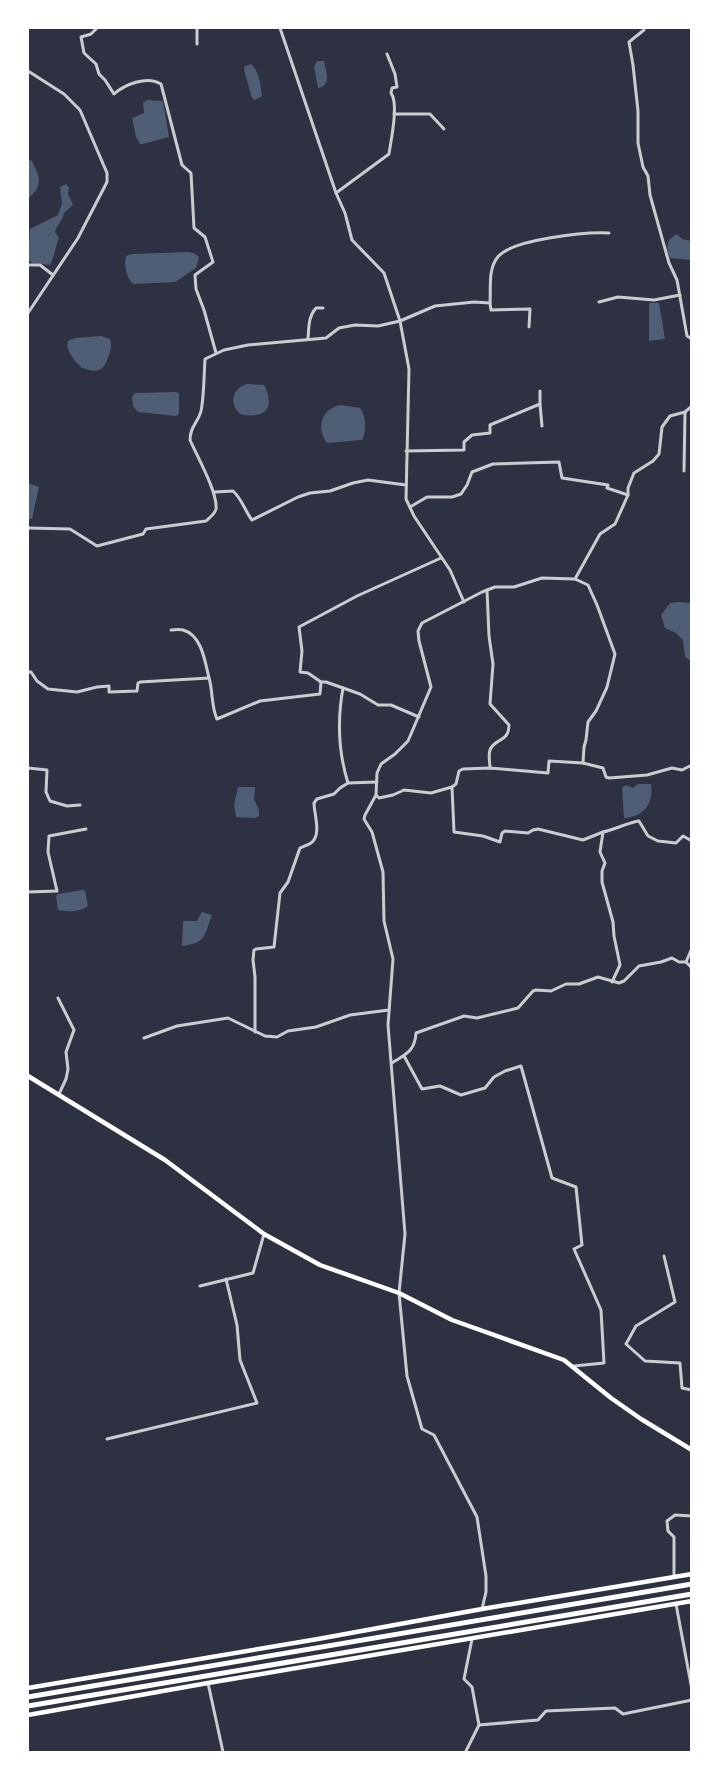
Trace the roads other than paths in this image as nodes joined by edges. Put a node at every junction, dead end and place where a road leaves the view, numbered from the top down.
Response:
1 (97, 28) edge
2 (197, 28) edge
3 (280, 28) edge
4 (644, 28) edge
5 (197, 44) dead end
6 (387, 54) dead end
7 (28, 72) edge
8 (394, 114) junction
9 (444, 129) dead end
10 (336, 193) junction
11 (609, 233) dead end
12 (28, 265) edge
13 (53, 275) junction
14 (680, 295) junction
15 (599, 302) dead end
16 (490, 303) junction
17 (323, 308) dead end
18 (28, 313) edge
19 (400, 321) junction
20 (529, 327) dead end
21 (308, 339) junction
22 (692, 339) edge
23 (216, 353) junction
24 (540, 392) dead end
25 (540, 404) junction
26 (692, 406) edge
27 (685, 412) junction
28 (542, 426) dead end
29 (406, 451) junction
30 (684, 470) dead end
31 (406, 485) junction
32 (215, 492) junction
33 (628, 495) junction
34 (410, 507) junction
35 (28, 528) edge
36 (441, 558) junction
37 (575, 579) junction
38 (487, 590) junction
39 (464, 602) junction
40 (171, 630) dead end
41 (28, 672) edge
42 (209, 678) junction
43 (321, 682) junction
44 (344, 688) junction
45 (419, 717) junction
46 (583, 763) junction
47 (692, 765) edge
48 (28, 768) edge
49 (490, 768) junction
50 (377, 782) junction
51 (348, 783) junction
52 (452, 788) junction
53 (376, 795) junction
54 (80, 805) dead end
55 (86, 829) dead end
56 (603, 832) junction
57 (692, 841) edge
58 (28, 892) edge
59 (692, 948) edge
60 (686, 962) junction
61 (692, 973) edge
62 (612, 982) junction
63 (58, 998) dead end
64 (389, 1010) junction
65 (255, 1032) junction
66 (144, 1038) dead end
67 (404, 1056) junction
68 (391, 1063) junction
69 (28, 1076) edge
70 (59, 1094) junction
71 (264, 1234) junction
72 (664, 1256) dead end
73 (226, 1279) junction
74 (200, 1286) dead end
75 (399, 1293) junction
76 (574, 1366) junction
77 (692, 1390) edge
78 (107, 1439) dead end
79 (692, 1450) edge
80 (692, 1516) edge
81 (692, 1574) edge
82 (674, 1576) junction
83 (692, 1584) edge
84 (692, 1594) edge
85 (692, 1601) edge
86 (676, 1603) junction
87 (482, 1609) junction
88 (472, 1639) junction
89 (208, 1683) junction
90 (28, 1688) edge
91 (692, 1690) edge
92 (28, 1697) edge
93 (692, 1700) edge
94 (28, 1706) edge
95 (28, 1715) edge
96 (479, 1725) junction
97 (224, 1752) edge
98 (466, 1752) edge

1 - 23 street
2 - 5 street
3 - 10 street
4 - 14 street
6 - 8 street
7 - 13 street
8 - 9 street
8 - 10 street
10 - 19 street
11 - 16 street
12 - 13 street
13 - 18 street
14 - 15 street
14 - 22 street
16 - 19 street
16 - 20 street
17 - 21 street
19 - 21 street
19 - 29 street
21 - 23 street
23 - 32 street
24 - 25 street
25 - 28 street
25 - 29 street
26 - 27 street
27 - 30 street
27 - 33 street
29 - 31 street
31 - 32 street
31 - 34 street
32 - 35 street
33 - 34 street
33 - 37 street
34 - 36 street
36 - 39 street
36 - 43 street
37 - 38 street
37 - 46 street
38 - 39 street
38 - 49 street
39 - 45 street
40 - 42 street
41 - 42 street
42 - 43 street
43 - 44 street
44 - 45 street
44 - 51 street
45 - 50 street
46 - 47 street
46 - 49 street
48 - 54 street
49 - 52 street
50 - 51 street
50 - 53 street
51 - 65 street
52 - 53 street
52 - 56 street
53 - 64 street
55 - 58 street
56 - 57 street
56 - 62 street
59 - 60 street
60 - 61 street
60 - 62 street
62 - 67 street
63 - 70 street
64 - 65 street
64 - 68 street
65 - 66 street
67 - 68 street
67 - 76 street
68 - 75 street
69 - 70 main road
70 - 71 main road
71 - 73 street
71 - 75 main road
72 - 77 street
73 - 74 street
73 - 78 street
75 - 76 main road
75 - 87 street
76 - 79 main road
80 - 82 street
81 - 82 main road
82 - 87 main road
83 - 92 highway
84 - 94 highway
85 - 86 main road
86 - 88 main road
86 - 91 street
87 - 90 main road
88 - 89 main road
88 - 96 street
89 - 95 main road
89 - 97 street
93 - 96 street
96 - 98 street

